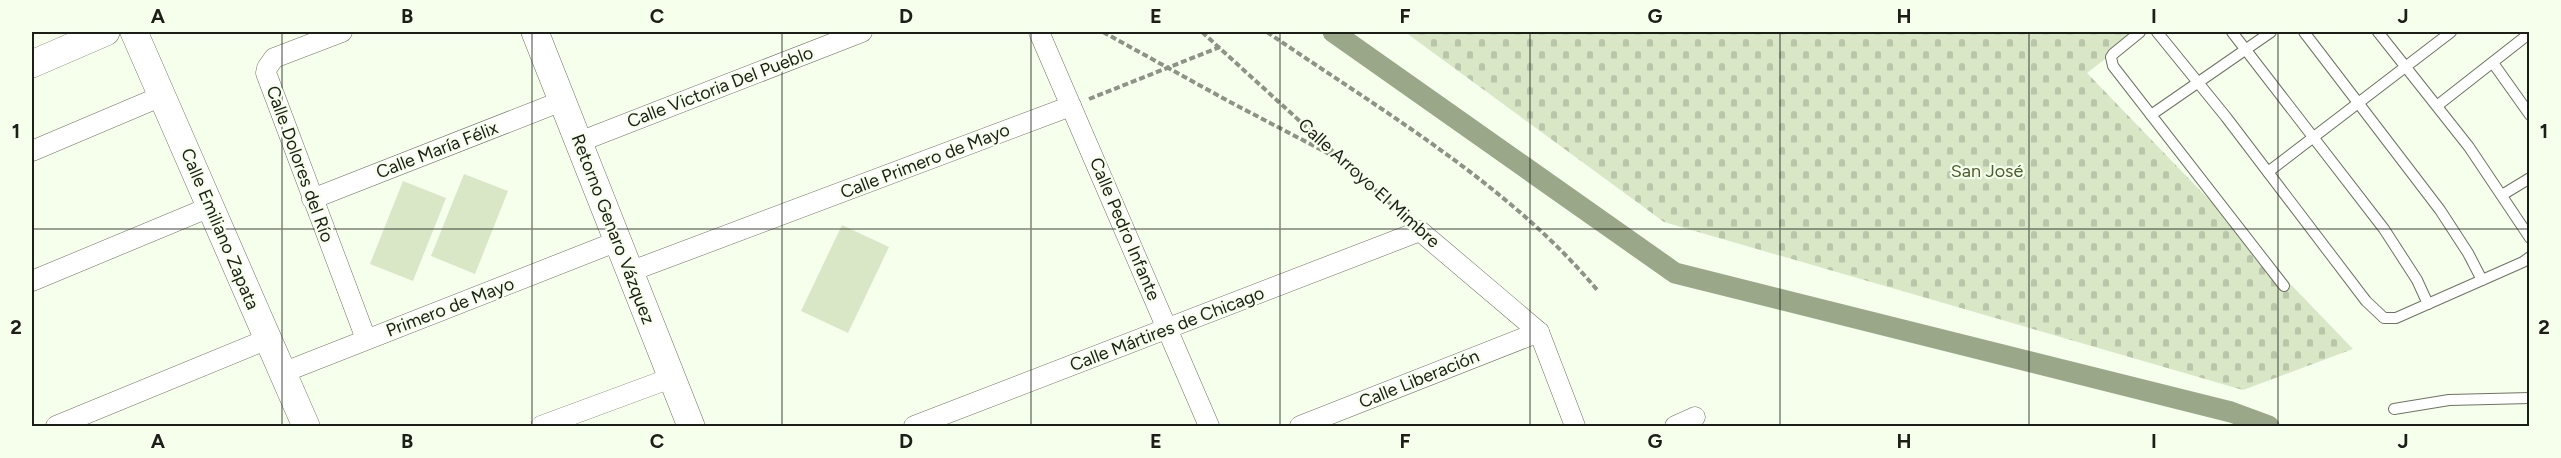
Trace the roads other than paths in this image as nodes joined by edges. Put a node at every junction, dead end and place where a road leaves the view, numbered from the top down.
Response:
1 (106, 32) edge
2 (134, 32) edge
3 (342, 32) edge
4 (535, 32) edge
5 (862, 32) edge
6 (1039, 32) edge
7 (2139, 32) edge
8 (2157, 32) edge
9 (2232, 32) edge
10 (2271, 32) edge
11 (2304, 32) edge
12 (2378, 32) edge
13 (2451, 32) edge
14 (2529, 33) edge
15 (2247, 48) junction
16 (2493, 63) junction
17 (32, 64) edge
18 (2406, 67) junction
19 (2199, 82) junction
20 (162, 96) junction
21 (2525, 99) edge
22 (562, 101) junction
23 (2358, 103) junction
24 (2438, 105) junction
25 (1071, 106) junction
26 (2151, 115) junction
27 (2529, 115) edge
28 (2314, 136) junction
29 (579, 142) junction
30 (32, 151) edge
31 (2268, 172) junction
32 (2529, 178) edge
33 (2502, 195) junction
34 (312, 199) junction
35 (210, 207) junction
36 (1420, 231) joint
37 (2529, 238) edge
38 (618, 241) junction
39 (2529, 257) edge
40 (629, 272) junction
41 (2482, 280) junction
42 (32, 281) edge
43 (2284, 286) dead end
44 (2428, 304) junction
45 (1168, 328) junction
46 (1539, 332) junction
47 (268, 339) junction
48 (366, 339) junction
49 (282, 373) junction
50 (671, 378) junction
51 (2529, 398) edge
52 (2394, 409) dead end
53 (1695, 417) dead end
54 (56, 426) edge
55 (306, 426) edge
56 (541, 426) edge
57 (691, 426) edge
58 (914, 426) edge
59 (1209, 426) edge
60 (1300, 426) edge
61 (1575, 426) edge
62 (1675, 426) edge

1 - 17 street
2 - 20 street, Calle Emiliano Zapata
3 - 34 street, Calle Dolores del Río
4 - 22 street, Retorno Genaro Vázquez
5 - 29 street, Calle Victoria Del Pueblo
6 - 25 street, Calle Pedro Infante
7 - 26 lane
8 - 19 lane
9 - 15 lane
10 - 15 lane
11 - 23 lane
12 - 18 lane
13 - 18 lane
14 - 16 lane
15 - 19 lane
15 - 28 lane
16 - 21 lane
16 - 24 lane
18 - 23 lane
18 - 24 lane
19 - 26 lane
19 - 31 lane
20 - 30 street
20 - 35 street, Calle Emiliano Zapata
21 - 27 lane
22 - 29 street, Retorno Genaro Vázquez
22 - 34 street, Calle María Félix
23 - 28 lane
23 - 41 lane
24 - 33 lane
25 - 40 street, Calle Primero de Mayo
25 - 45 street, Calle Pedro Infante
26 - 43 lane
28 - 31 lane
28 - 44 lane
29 - 38 street, Retorno Genaro Vázquez
31 - 44 lane
32 - 33 lane
33 - 37 lane
34 - 48 street, Calle Dolores del Río
35 - 42 street
35 - 47 street, Calle Emiliano Zapata
36 - 45 street, Calle Mártires de Chicago
36 - 46 street, Calle Arroyo El Mimbre
38 - 40 street, Retorno Genaro Vázquez
38 - 48 street, Primero de Mayo
39 - 41 lane
40 - 50 street, Retorno Genaro Vázquez
41 - 44 lane
45 - 58 street, Calle Mártires de Chicago
45 - 59 street, Calle Pedro Infante
46 - 60 street, Calle Liberación
46 - 61 street
47 - 49 street, Calle Emiliano Zapata
47 - 54 street
48 - 49 street, Primero de Mayo
49 - 55 street, Calle Emiliano Zapata
50 - 56 street
50 - 57 street, Retorno Genaro Vázquez
51 - 52 lane
53 - 62 street

